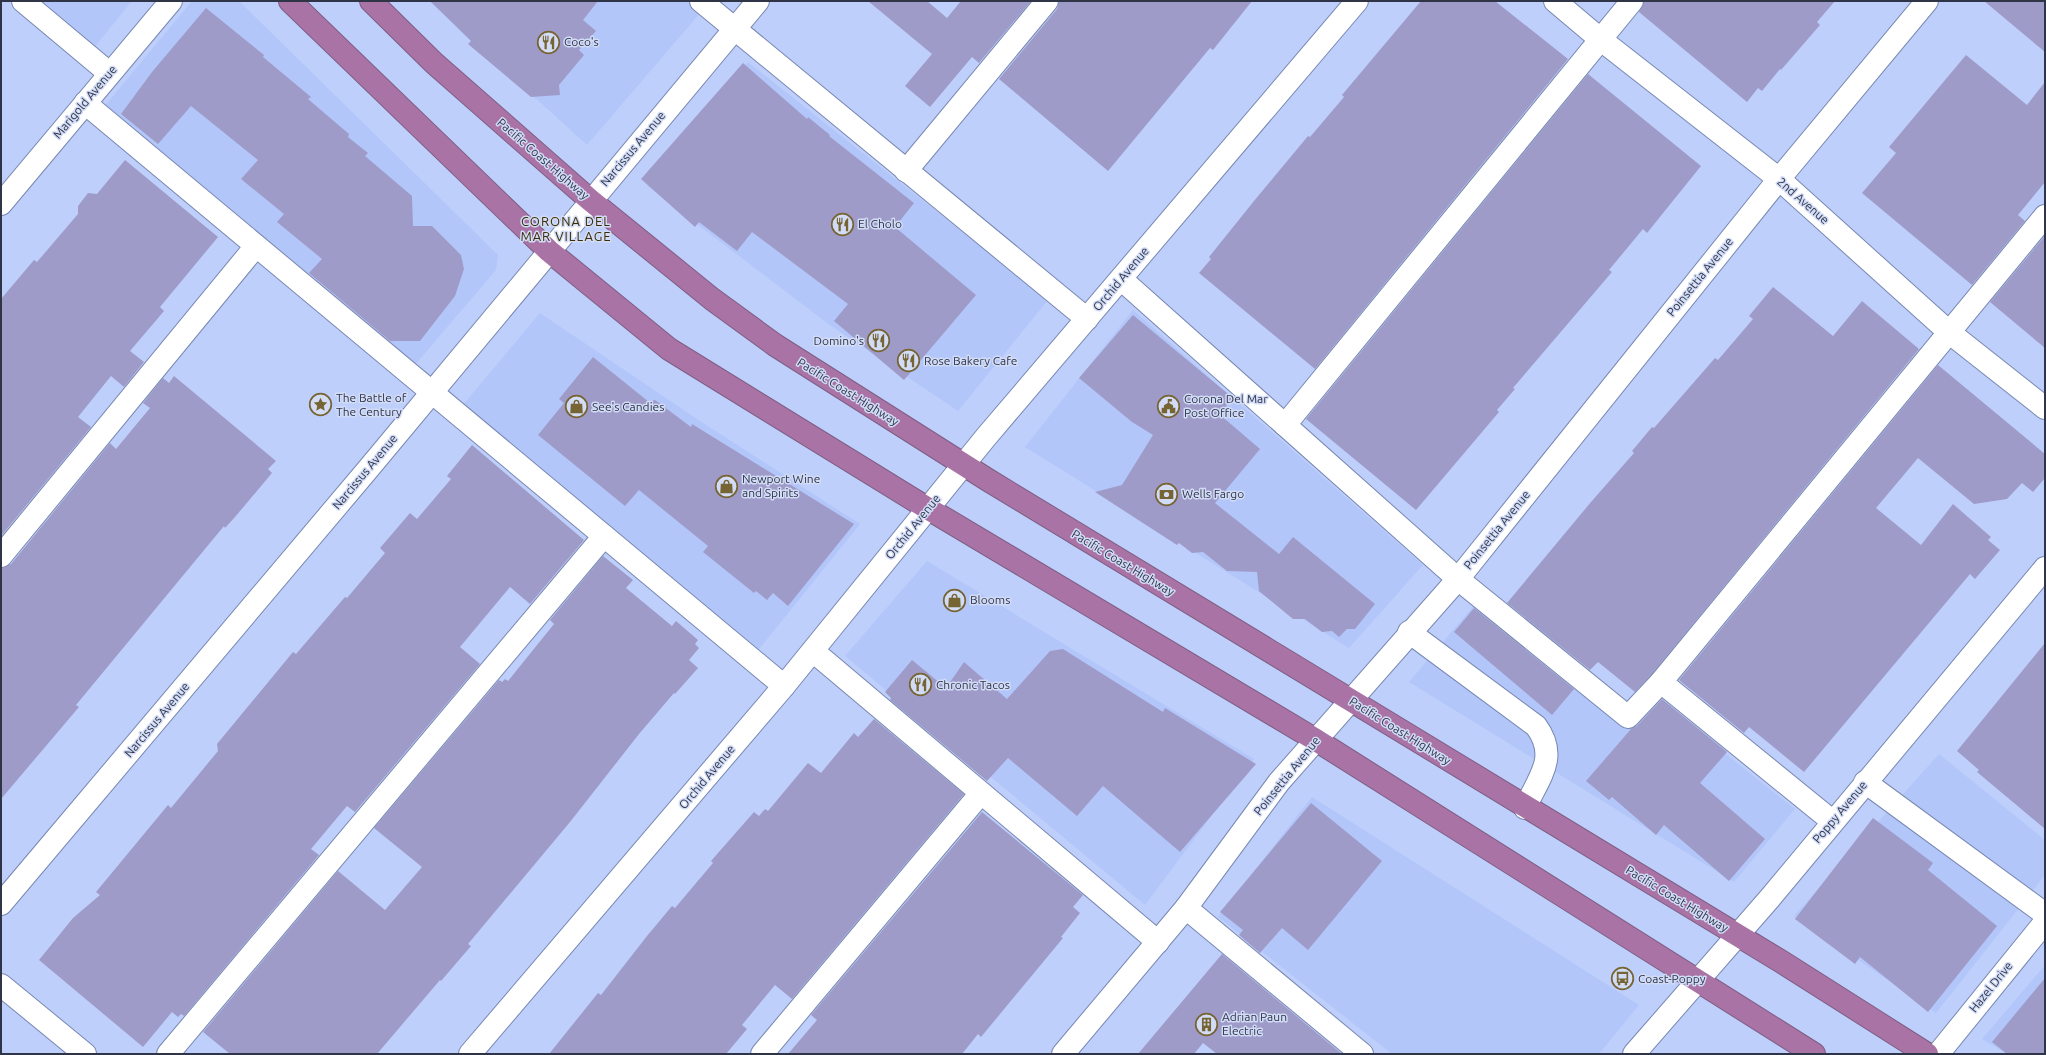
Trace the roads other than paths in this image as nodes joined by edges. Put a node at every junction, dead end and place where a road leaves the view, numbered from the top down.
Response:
1 (22, 1) edge
2 (171, 1) edge
3 (290, 1) edge
4 (371, 1) edge
5 (701, 1) edge
6 (758, 1) edge
7 (1047, 1) edge
8 (1357, 1) edge
9 (1555, 1) edge
10 (1632, 1) edge
11 (1927, 1) edge
12 (734, 28) junction
13 (1600, 39) junction
14 (109, 73) junction
15 (84, 103) junction
16 (906, 171) junction
17 (1779, 180) junction
18 (590, 200) junction
19 (1, 204) edge
20 (2045, 216) edge
21 (256, 246) junction
22 (549, 251) junction
23 (1121, 279) junction
24 (1087, 319) junction
25 (1950, 333) junction
26 (432, 392) junction
27 (2045, 408) edge
28 (1285, 426) junction
29 (963, 465) junction
30 (927, 508) junction
31 (604, 536) junction
32 (1, 556) edge
33 (2045, 568) edge
34 (1458, 579) junction
35 (1409, 632) junction
36 (813, 651) junction
37 (1661, 682) junction
38 (784, 686) junction
39 (1350, 700) junction
40 (1316, 740) junction
41 (1865, 782) junction
42 (982, 793) junction
43 (1525, 808) junction
44 (1832, 821) junction
45 (1, 904) edge
46 (1186, 908) junction
47 (2045, 914) edge
48 (2045, 922) edge
49 (1736, 935) junction
50 (1158, 942) junction
51 (1696, 980) junction
52 (1, 985) edge
53 (1354, 1052) edge
54 (85, 1054) edge
55 (168, 1054) edge
56 (470, 1054) edge
57 (762, 1054) edge
58 (1062, 1054) edge
59 (1634, 1054) edge
60 (1814, 1054) edge
61 (1926, 1054) edge
62 (1938, 1054) edge

1 - 14 street
2 - 14 street, Marigold Avenue
3 - 22 highway
4 - 18 highway, Pacific Coast Highway
5 - 12 street
6 - 12 street, Narcissus Avenue
7 - 16 street
8 - 23 street, Orchid Avenue
9 - 13 street, 2nd Avenue
10 - 13 street
11 - 17 street, Poinsettia Avenue
12 - 16 street
12 - 18 street, Narcissus Avenue
13 - 17 street, 2nd Avenue
13 - 28 street
14 - 15 street, Marigold Avenue
15 - 19 street, Marigold Avenue
15 - 21 street
16 - 24 street
17 - 25 street, 2nd Avenue
17 - 34 street, Poinsettia Avenue
18 - 22 street, Narcissus Avenue
18 - 29 highway, Pacific Coast Highway
20 - 25 street
21 - 26 street
21 - 32 street
22 - 26 street, Narcissus Avenue
22 - 30 highway
23 - 24 street, Orchid Avenue
23 - 28 street
24 - 29 street, Orchid Avenue
25 - 27 street, 2nd Avenue
25 - 37 street
26 - 31 street
26 - 45 street, Narcissus Avenue
28 - 34 street
29 - 30 street, Orchid Avenue
29 - 39 highway, Pacific Coast Highway
30 - 36 street, Orchid Avenue
30 - 40 highway
31 - 38 street
31 - 55 street
33 - 41 street, Poppy Avenue
34 - 35 street, Poinsettia Avenue
34 - 37 street
35 - 39 street, Poinsettia Avenue
35 - 43 street
36 - 38 street, Orchid Avenue
36 - 42 street
37 - 44 street
38 - 56 street, Orchid Avenue
39 - 40 street, Poinsettia Avenue
39 - 43 highway, Pacific Coast Highway
40 - 46 street, Poinsettia Avenue
40 - 51 highway
41 - 44 street, Poppy Avenue
41 - 47 street
42 - 50 street
42 - 57 street
43 - 49 highway, Pacific Coast Highway
44 - 49 street, Poppy Avenue
46 - 50 street, Poinsettia Avenue
46 - 53 street
48 - 62 street, Hazel Drive
49 - 51 street, Poppy Avenue
49 - 61 highway, Pacific Coast Highway
50 - 58 street, Poinsettia Avenue
51 - 59 street, Poppy Avenue
51 - 60 highway
52 - 54 street

